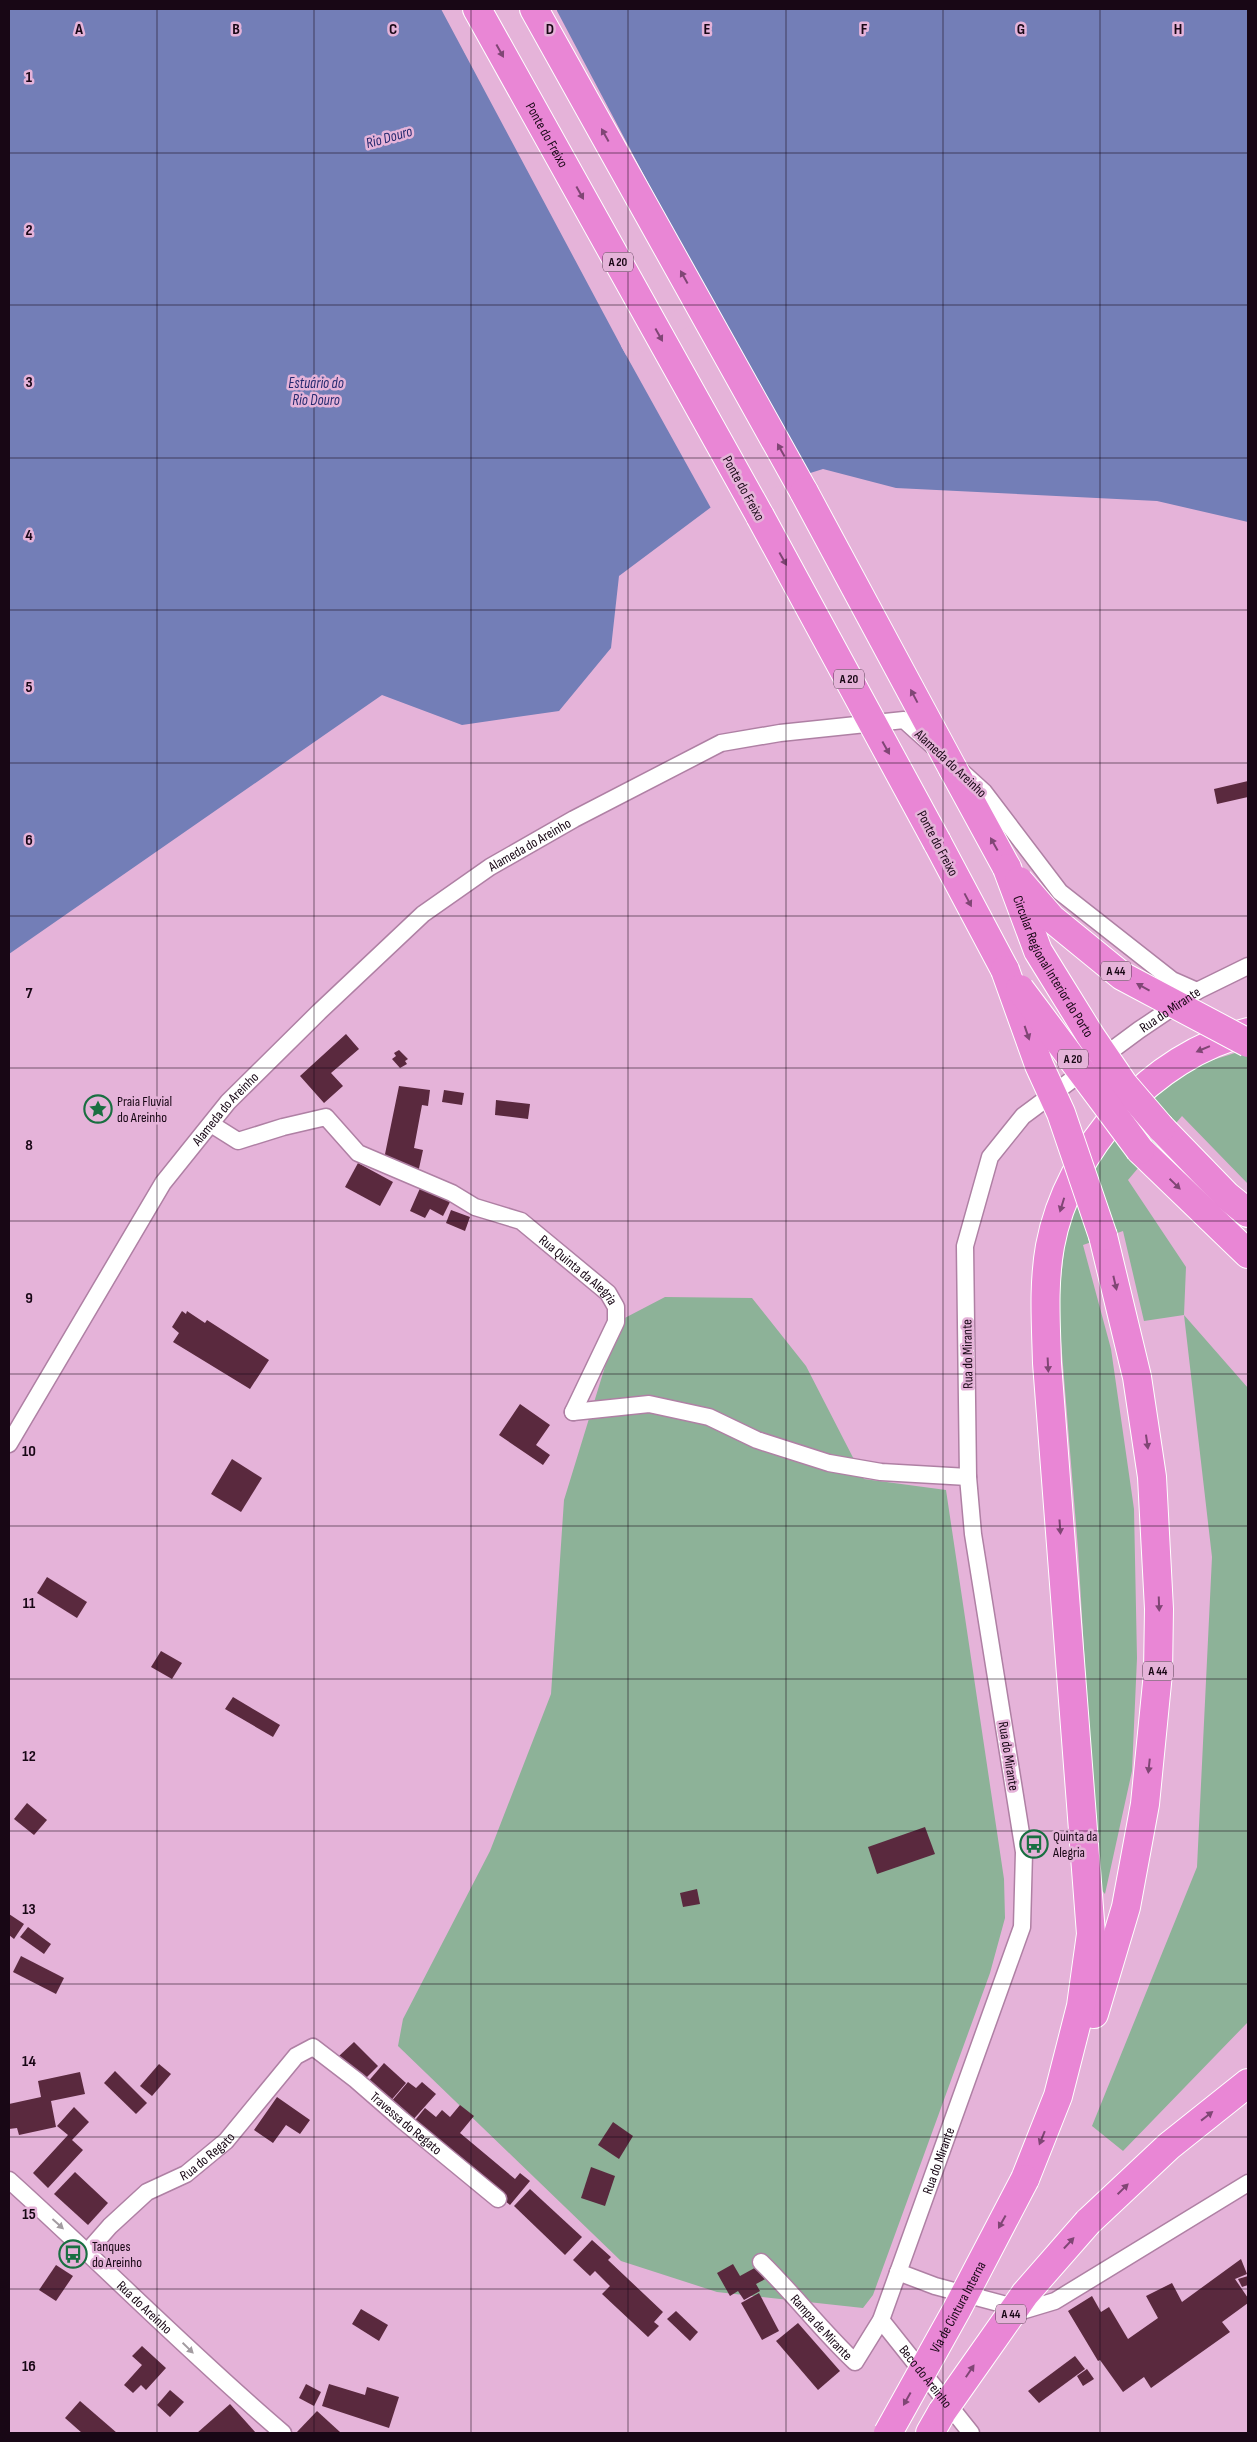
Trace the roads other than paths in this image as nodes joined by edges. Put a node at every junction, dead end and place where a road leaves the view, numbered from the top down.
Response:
1 (476, 9) edge
2 (534, 9) edge
3 (1007, 868) junction
4 (1248, 966) edge
5 (1005, 970) junction
6 (1197, 991) junction
7 (1248, 1032) edge
8 (1248, 1043) edge
9 (210, 1124) junction
10 (1248, 1213) edge
11 (1248, 1254) edge
12 (9, 1444) edge
13 (968, 1477) junction
14 (313, 2047) joint
15 (1248, 2084) edge
16 (1058, 2096) junction
17 (9, 2180) edge
18 (1248, 2182) edge
19 (498, 2198) dead end
20 (88, 2251) junction
21 (761, 2262) dead end
22 (898, 2272) junction
23 (1016, 2308) junction
24 (881, 2320) junction
25 (283, 2433) edge
26 (888, 2433) edge
27 (930, 2433) edge
28 (971, 2433) edge

1 -> 5 highway, Ponte do Freixo / A 20, bridge
3 -> 2 highway, A 20, bridge
8 -> 3 highway, A 44, bridge
3 - 10 highway, Circular Regional Interior do Porto / A 20, bridge
4 - 6 street, Rua do Mirante
5 -> 11 highway, Circular Regional Interior do Porto / A 20, bridge
5 -> 16 highway, A 44, bridge
6 - 9 street, Alameda do Areinho
6 - 13 street, Rua do Mirante
7 -> 16 highway
9 - 12 street, Alameda do Areinho
9 - 13 street, Rua Quinta da Alegria
13 - 22 street, Rua do Mirante
14 - 19 street, Travessa do Regato
14 - 20 street, Rua do Regato
23 -> 15 highway, A 44, bridge
16 -> 26 highway, Via de Cintura Interna / A 44, bridge
17 -> 20 street, Rua do Areinho
18 - 23 street
20 -> 25 street, Rua do Areinho
21 - 24 street, Rampa de Mirante
22 - 23 street
22 - 24 street, Rampa de Mirante
27 -> 23 highway, A 44, bridge
24 - 28 street, Beco do Areinho

